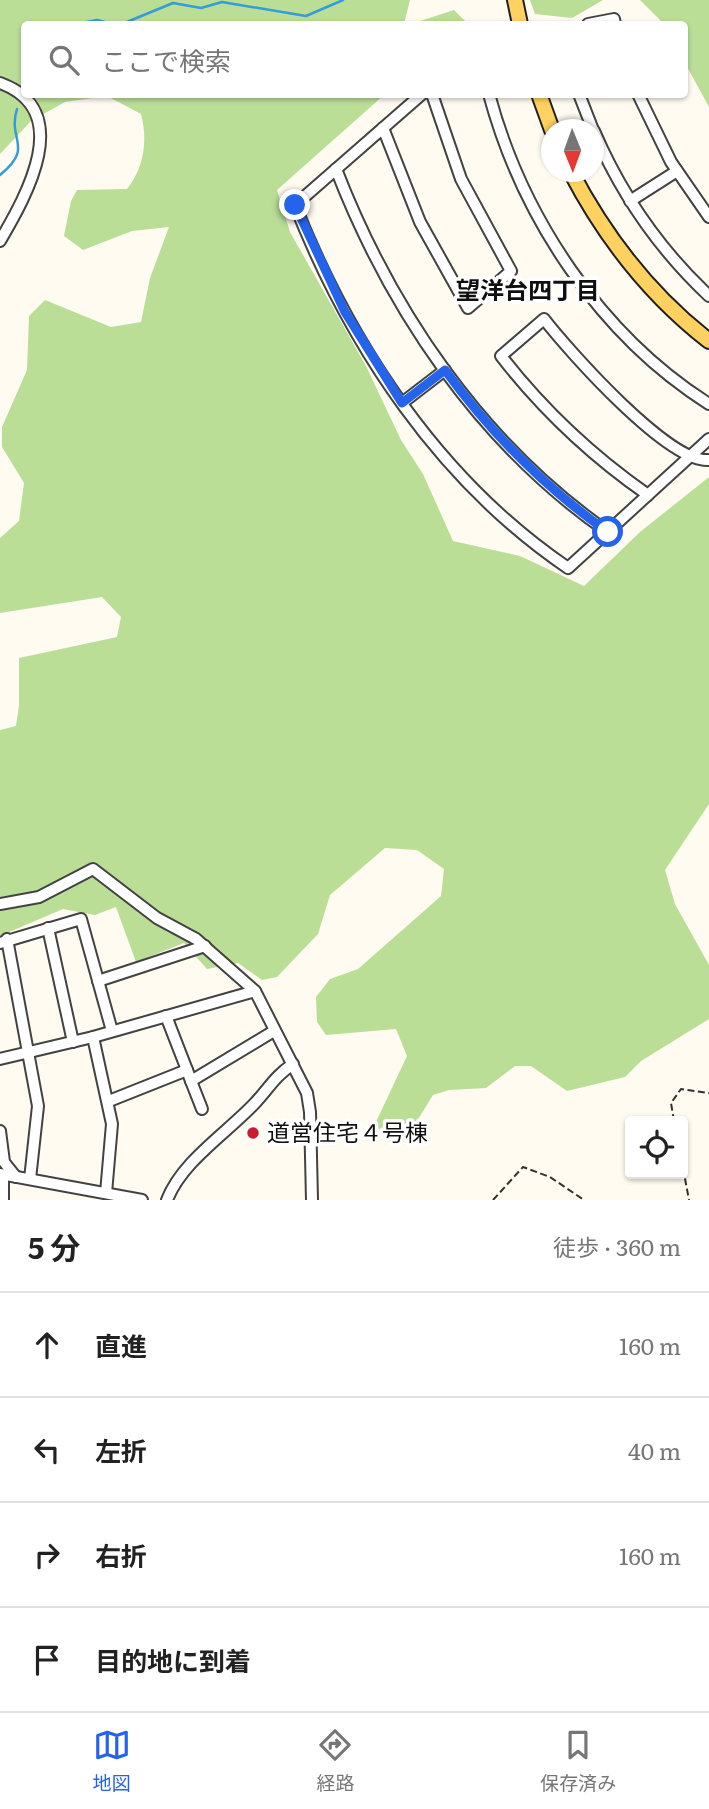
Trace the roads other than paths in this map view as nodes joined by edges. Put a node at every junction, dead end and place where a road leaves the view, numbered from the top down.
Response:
1 (515, 0) edge
2 (519, 21) edge
3 (0, 83) edge
4 (21, 96) edge
5 (24, 98) edge
6 (417, 98) edge
7 (433, 98) edge
8 (490, 98) edge
9 (540, 98) edge
10 (581, 98) edge
11 (640, 98) edge
12 (547, 119) edge
13 (589, 119) edge
14 (383, 128) junction
15 (604, 151) edge
16 (337, 169) junction
17 (677, 171) junction
18 (576, 182) edge
19 (630, 201) junction
20 (709, 217) edge
21 (0, 241) edge
22 (709, 296) edge
23 (709, 341) edge
24 (445, 370) junction
25 (402, 403) junction
26 (709, 404) edge
27 (709, 439) edge
28 (690, 457) junction
29 (709, 460) edge
30 (648, 495) junction
31 (608, 532) junction
32 (0, 904) edge
33 (48, 928) junction
34 (3, 941) edge
35 (205, 946) junction
36 (98, 981) junction
37 (255, 991) junction
38 (166, 1016) junction
39 (113, 1031) junction
40 (274, 1031) junction
41 (93, 1037) junction
42 (73, 1042) junction
43 (28, 1053) junction
44 (0, 1059) edge
45 (293, 1064) junction
46 (189, 1076) junction
47 (109, 1101) junction
48 (202, 1109) dead end
49 (0, 1131) edge
50 (2, 1175) edge
51 (16, 1177) junction
52 (30, 1179) junction
53 (106, 1193) junction
54 (3, 1200) edge
55 (142, 1200) edge
56 (167, 1200) edge
57 (312, 1200) edge

1 - 2 main road
3 - 4 street
5 - 21 street
6 - 14 street
7 - 14 street
8 - 26 street
9 - 12 main road
10 - 13 street
11 - 17 street
14 - 16 street
15 - 19 street
16 - 24 street
16 - 25 street
17 - 19 street
17 - 20 street
18 - 23 main road
19 - 22 street
24 - 25 street
24 - 31 street
25 - 31 street
27 - 28 street
28 - 29 street
28 - 30 street
28 - 30 street
30 - 31 street
32 - 35 street
33 - 34 street
33 - 36 street
33 - 42 street
34 - 43 street
35 - 36 street
35 - 37 street
36 - 39 street
37 - 38 street
37 - 40 street
38 - 39 street
38 - 46 street
39 - 41 street
40 - 45 street
40 - 46 street
41 - 42 street
41 - 47 street
42 - 43 street
43 - 44 street
43 - 52 street
45 - 56 street
45 - 57 street
46 - 47 street
46 - 48 street
47 - 53 street
49 - 51 street
50 - 51 street
50 - 54 street
51 - 52 street
52 - 53 street
53 - 55 street

